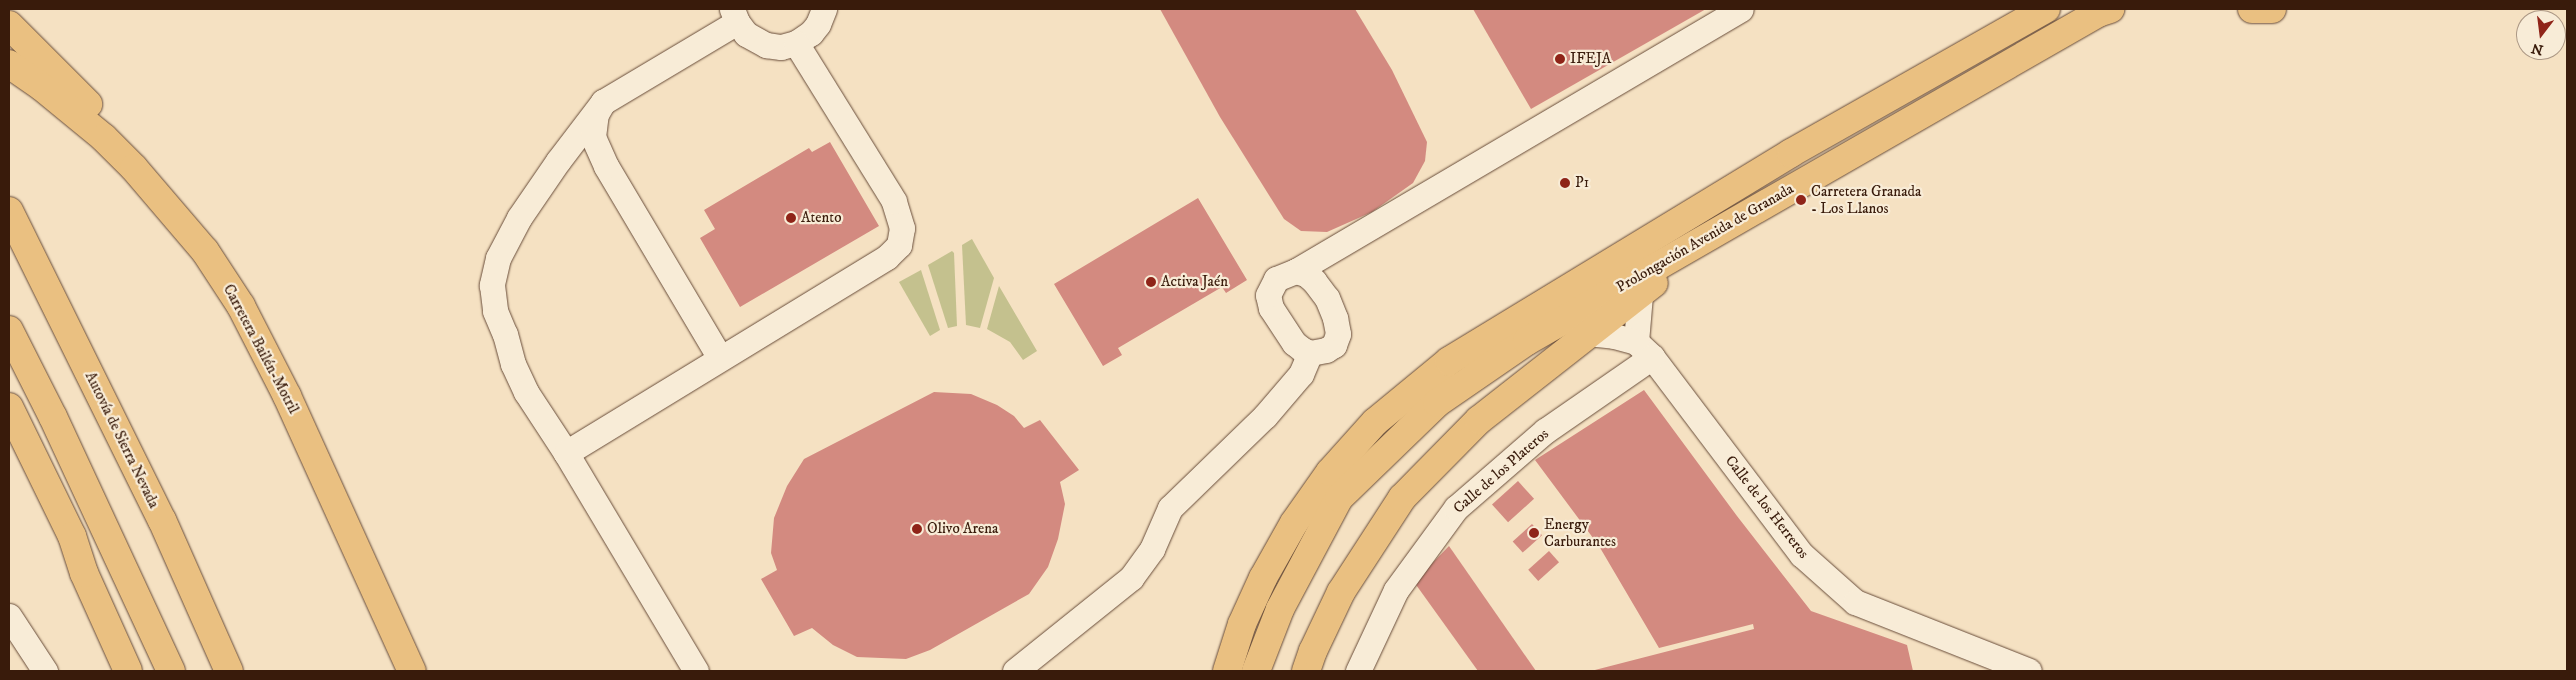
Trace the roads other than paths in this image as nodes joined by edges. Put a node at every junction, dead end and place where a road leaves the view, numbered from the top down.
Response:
1 (824, 9) edge
2 (1741, 9) edge
3 (2046, 9) edge
4 (2110, 9) edge
5 (2252, 9) edge
6 (2272, 9) edge
7 (734, 16) edge
8 (9, 25) edge
9 (796, 43) junction
10 (9, 64) edge
11 (603, 102) junction
12 (134, 168) junction
13 (9, 211) edge
14 (1722, 227) junction
15 (1296, 271) junction
16 (1640, 294) junction
17 (9, 330) edge
18 (1591, 332) junction
19 (1644, 350) junction
20 (1310, 353) junction
21 (720, 358) junction
22 (1437, 403) junction
23 (9, 406) edge
24 (9, 436) edge
25 (566, 453) junction
26 (84, 574) junction
27 (9, 616) edge
28 (395, 636) junction
29 (2019, 670) edge
30 (44, 671) edge
31 (128, 671) edge
32 (171, 671) edge
33 (229, 671) edge
34 (412, 671) edge
35 (423, 671) edge
36 (696, 671) edge
37 (1015, 671) edge
38 (1227, 671) edge
39 (1256, 671) edge
40 (1306, 671) edge
41 (1358, 671) edge

1 - 9 street
2 - 15 street
3 - 38 main road, Prolongación Avenida de Granada
4 - 14 main road, Prolongación Avenida de Granada
5 - 6 main road
7 - 9 street
7 - 11 street
8 - 12 main road
9 - 21 street
10 - 12 main road, Carretera Bailén-Motril
11 - 21 street
11 - 25 street
12 - 28 main road, Carretera Bailén-Motril
13 - 33 main road, Autovía de Sierra Nevada
14 - 16 main road
14 - 22 main road, Prolongación Avenida de Granada
15 - 20 street
15 - 20 street
16 - 18 main road
16 - 19 street
17 - 32 main road
18 - 19 street
18 - 22 street
18 - 40 main road
19 - 29 street, Calle de los Herreros
19 - 41 street, Calle de los Plateros
20 - 37 street
21 - 25 street
22 - 39 main road, Prolongación Avenida de Granada
23 - 26 main road
24 - 26 main road
25 - 36 street
26 - 31 main road
27 - 30 street
28 - 34 main road, Carretera Bailén-Motril
28 - 35 main road

